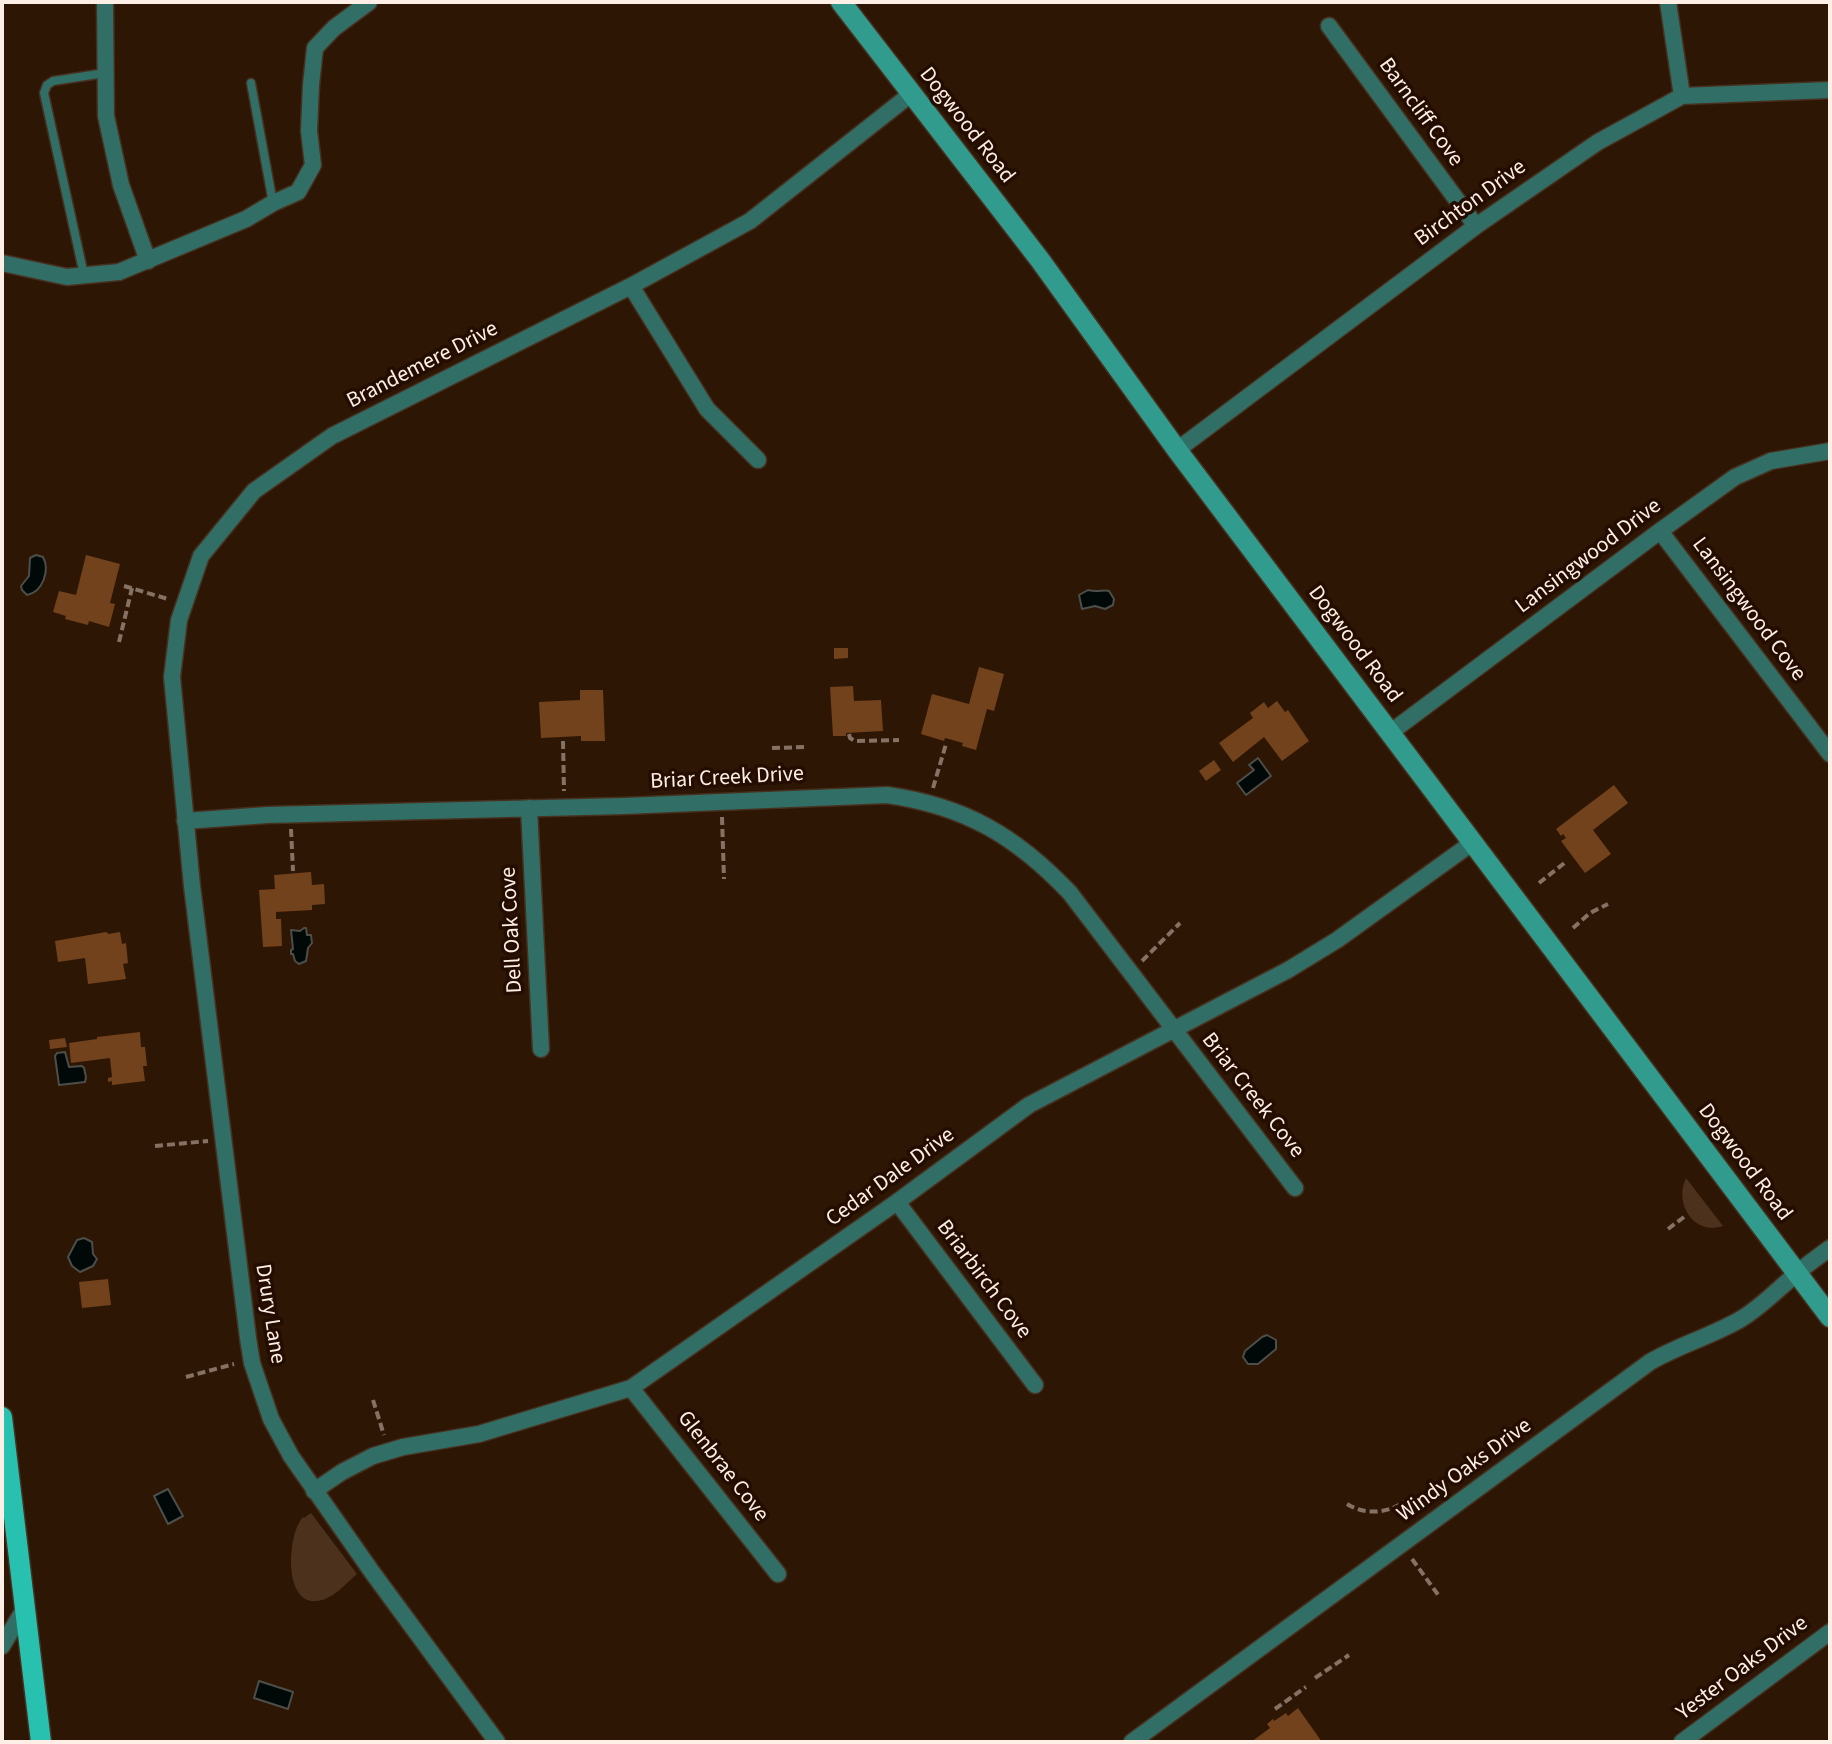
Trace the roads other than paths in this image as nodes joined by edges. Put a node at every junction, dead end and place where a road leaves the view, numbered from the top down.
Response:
1 (105, 2) edge
2 (369, 2) edge
3 (841, 2) edge
4 (1668, 2) edge
5 (1329, 26) dead end
6 (106, 73) junction
7 (251, 83) dead end
8 (1830, 90) edge
9 (911, 94) junction
10 (1682, 96) junction
11 (273, 203) junction
12 (1476, 226) junction
13 (148, 261) junction
14 (2, 263) edge
15 (84, 275) junction
16 (631, 286) junction
17 (1177, 450) junction
18 (1830, 451) edge
19 (758, 460) dead end
20 (1660, 531) junction
21 (1391, 732) junction
22 (1830, 754) edge
23 (529, 808) junction
24 (185, 821) junction
25 (1472, 843) junction
26 (1174, 1030) junction
27 (541, 1049) dead end
28 (1295, 1188) dead end
29 (897, 1202) junction
30 (1830, 1248) edge
31 (1797, 1273) junction
32 (1830, 1317) edge
33 (1035, 1385) dead end
34 (631, 1388) junction
35 (2, 1417) edge
36 (314, 1491) junction
37 (778, 1574) dead end
38 (25, 1608) junction
39 (1830, 1632) edge
40 (2, 1646) edge
41 (41, 1742) edge
42 (497, 1742) edge
43 (1132, 1742) edge
44 (1682, 1742) edge

1 - 6 street
2 - 11 street
3 - 9 street, Dogwood Road
4 - 10 street
5 - 12 street, Barncliff Cove
6 - 13 street
6 - 15 lane
7 - 11 lane
8 - 10 street, Birchton Drive
9 - 16 street, Brandemere Drive
9 - 17 street, Dogwood Road
10 - 12 street, Birchton Drive
11 - 13 street
12 - 17 street, Birchton Drive
13 - 15 street
14 - 15 street
16 - 19 street
16 - 24 street, Brandemere Drive
17 - 21 street, Dogwood Road
18 - 20 street, Lansingwood Drive
20 - 21 street, Lansingwood Drive
20 - 22 street, Lansingwood Cove
21 - 25 street, Dogwood Road
23 - 24 street, Briar Creek Drive
23 - 26 street, Briar Creek Drive
23 - 27 street, Dell Oak Cove
24 - 36 street, Drury Lane
25 - 26 street, Cedar Dale Drive
25 - 31 street, Dogwood Road
26 - 28 street, Briar Creek Cove
26 - 29 street, Cedar Dale Drive
29 - 33 street, Briarbirch Cove
29 - 34 street, Cedar Dale Drive
30 - 31 street, Windy Oaks Drive
31 - 32 street, Dogwood Road
31 - 43 street, Windy Oaks Drive
34 - 36 street, Cedar Dale Drive
34 - 37 street, Glenbrae Cove
35 - 38 main road
36 - 42 street, Drury Lane
38 - 40 street
38 - 41 main road
39 - 44 street, Yester Oaks Drive

